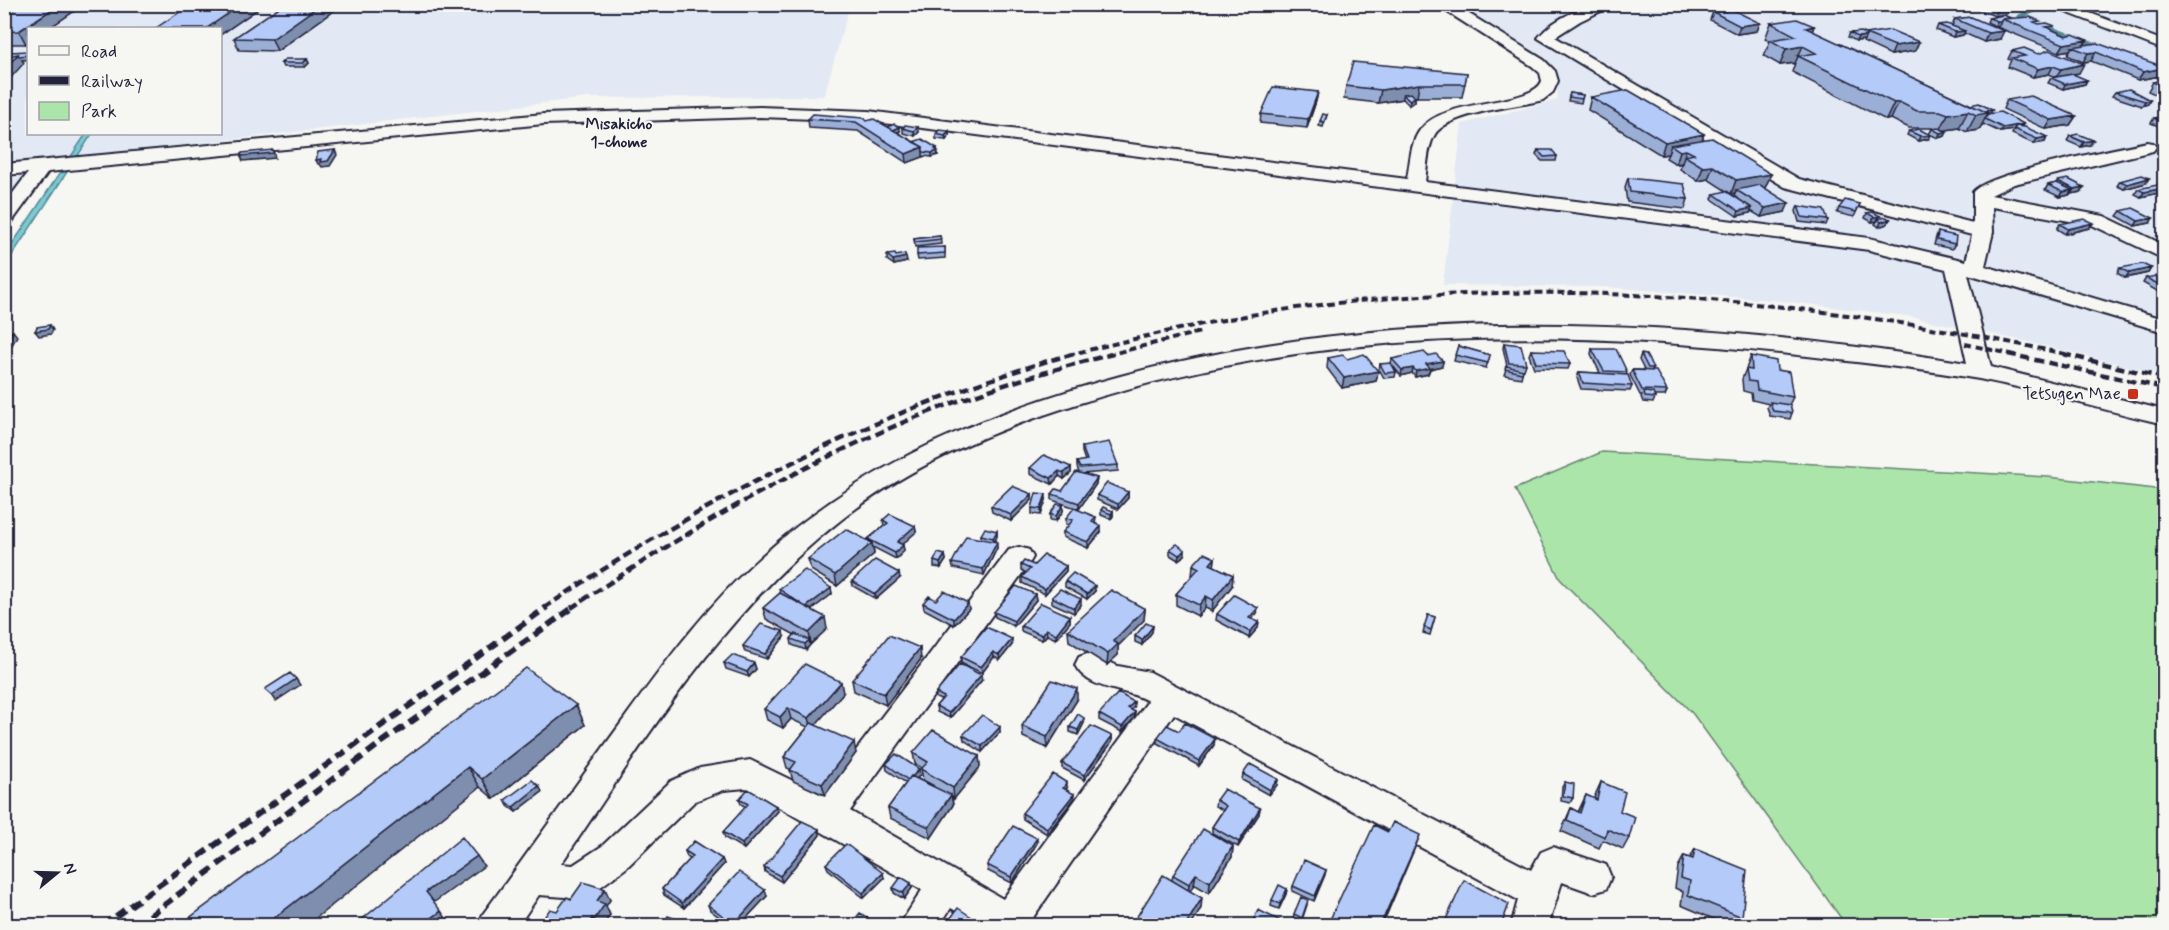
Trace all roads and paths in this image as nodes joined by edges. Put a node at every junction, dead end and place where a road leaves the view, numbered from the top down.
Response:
1 (1442, 4) edge
2 (1609, 4) edge
3 (2052, 4) edge
4 (2164, 46) edge
5 (2147, 147) dead end
6 (56, 165) junction
7 (4, 170) edge
8 (1415, 187) junction
9 (1982, 199) junction
10 (4, 219) edge
11 (1983, 232) junction
12 (2164, 253) edge
13 (1965, 267) junction
14 (2164, 326) edge
15 (1980, 372) junction
16 (2164, 417) edge
17 (1019, 557) dead end
18 (1090, 665) dead end
19 (1168, 698) junction
20 (827, 814) junction
21 (1593, 876) dead end
22 (531, 878) junction
23 (947, 884) junction
24 (1538, 892) junction
25 (1013, 923) edge
26 (495, 926) edge
27 (917, 926) edge
28 (1529, 926) edge

1 - 8 street
2 - 11 street
3 - 4 street
5 - 9 street
6 - 7 street
6 - 8 street
6 - 10 street
8 - 13 street
9 - 11 street
9 - 12 street
11 - 13 street
13 - 14 street
13 - 15 street
15 - 16 street
15 - 22 street
17 - 20 street
18 - 19 street
19 - 24 street
19 - 25 street
20 - 22 street
20 - 23 street
21 - 24 street
22 - 26 street
23 - 25 street
23 - 27 street
24 - 28 street

